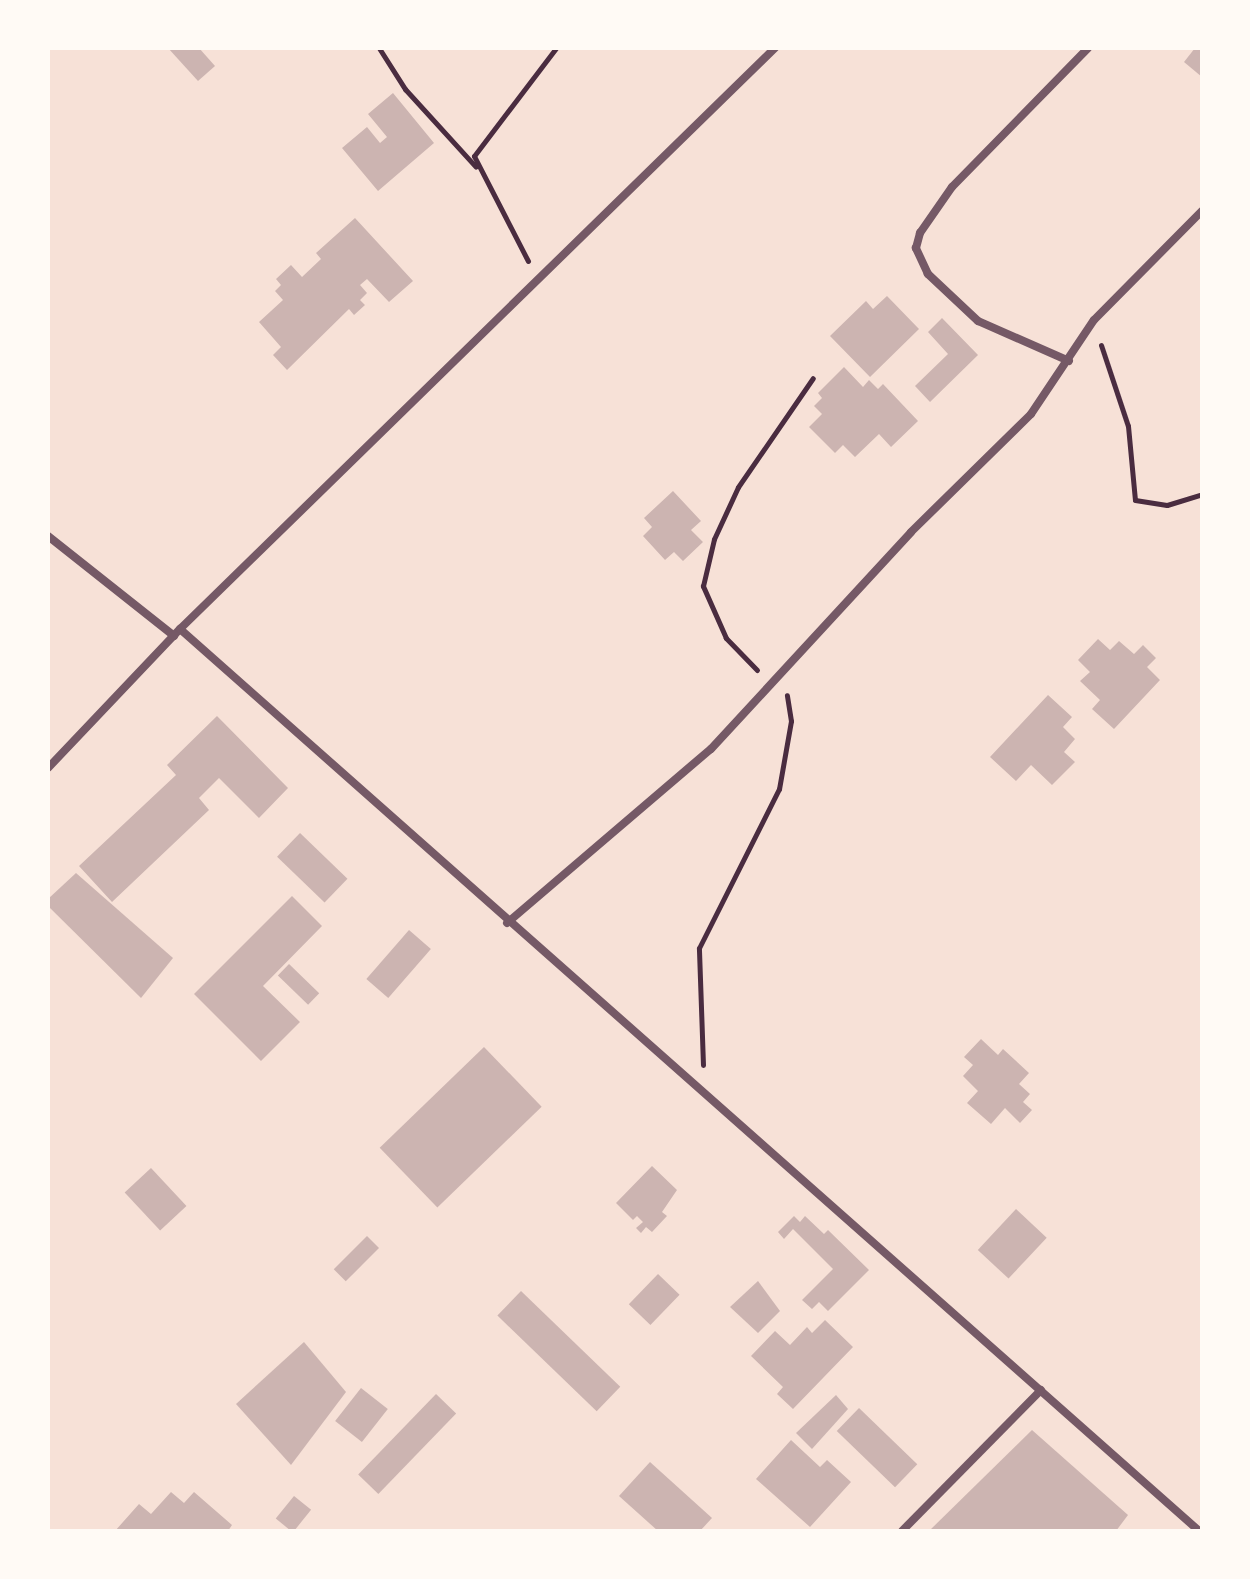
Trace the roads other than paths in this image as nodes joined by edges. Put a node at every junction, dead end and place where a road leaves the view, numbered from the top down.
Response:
1 (775, 48) edge
2 (1088, 48) edge
3 (1202, 211) edge
4 (1069, 361) junction
5 (48, 536) edge
6 (177, 632) junction
7 (48, 768) edge
8 (507, 923) junction
9 (1041, 1390) junction
10 (902, 1531) edge
11 (1199, 1531) edge

1 - 6 street
2 - 4 street
3 - 4 street
4 - 8 street
5 - 6 street
6 - 7 street
6 - 8 street
8 - 9 street
9 - 10 street
9 - 11 street

